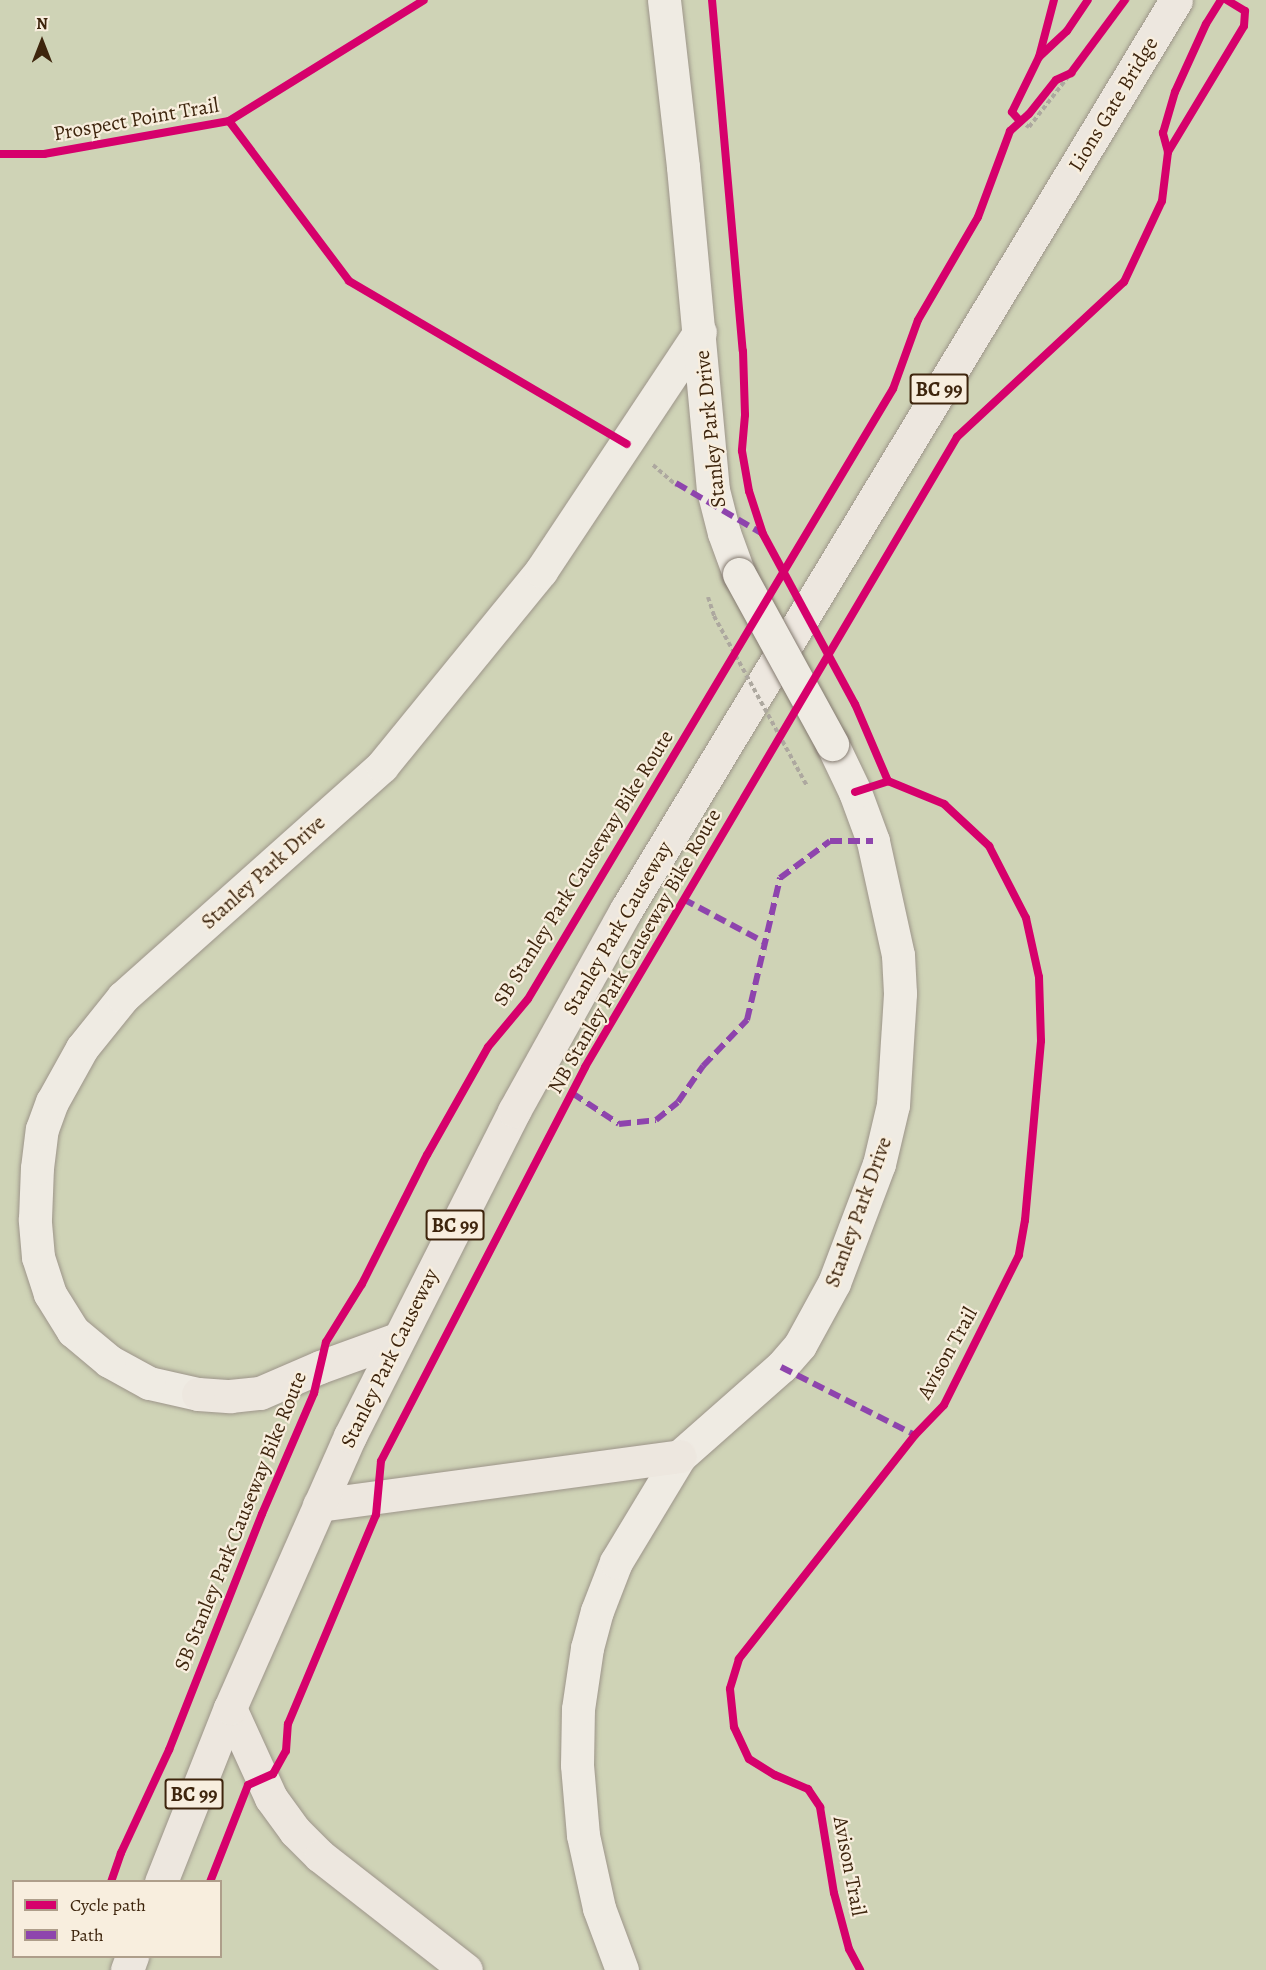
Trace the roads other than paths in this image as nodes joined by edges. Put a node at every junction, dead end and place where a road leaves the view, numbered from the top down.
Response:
1 (664, 0) edge
2 (1176, 0) edge
3 (1051, 207) joint
4 (700, 332) junction
5 (397, 1339) junction
6 (198, 1394) joint
7 (680, 1456) junction
8 (318, 1505) junction
9 (230, 1708) junction
10 (161, 1880) edge
11 (466, 1970) edge
12 (622, 1970) edge

1 - 4 street, Stanley Park Drive
2 - 3 highway, Lions Gate Bridge / BC 99
3 - 5 highway, Stanley Park Causeway / BC 99
4 - 6 street, Stanley Park Drive
4 - 7 street, Stanley Park Drive, bridge
5 - 6 highway
5 - 8 highway, Stanley Park Causeway / BC 99
7 - 8 highway
7 - 12 street, Stanley Park Drive
8 - 9 highway, Stanley Park Causeway / BC 99
9 - 10 highway, Stanley Park Causeway / BC 99
9 - 11 highway

